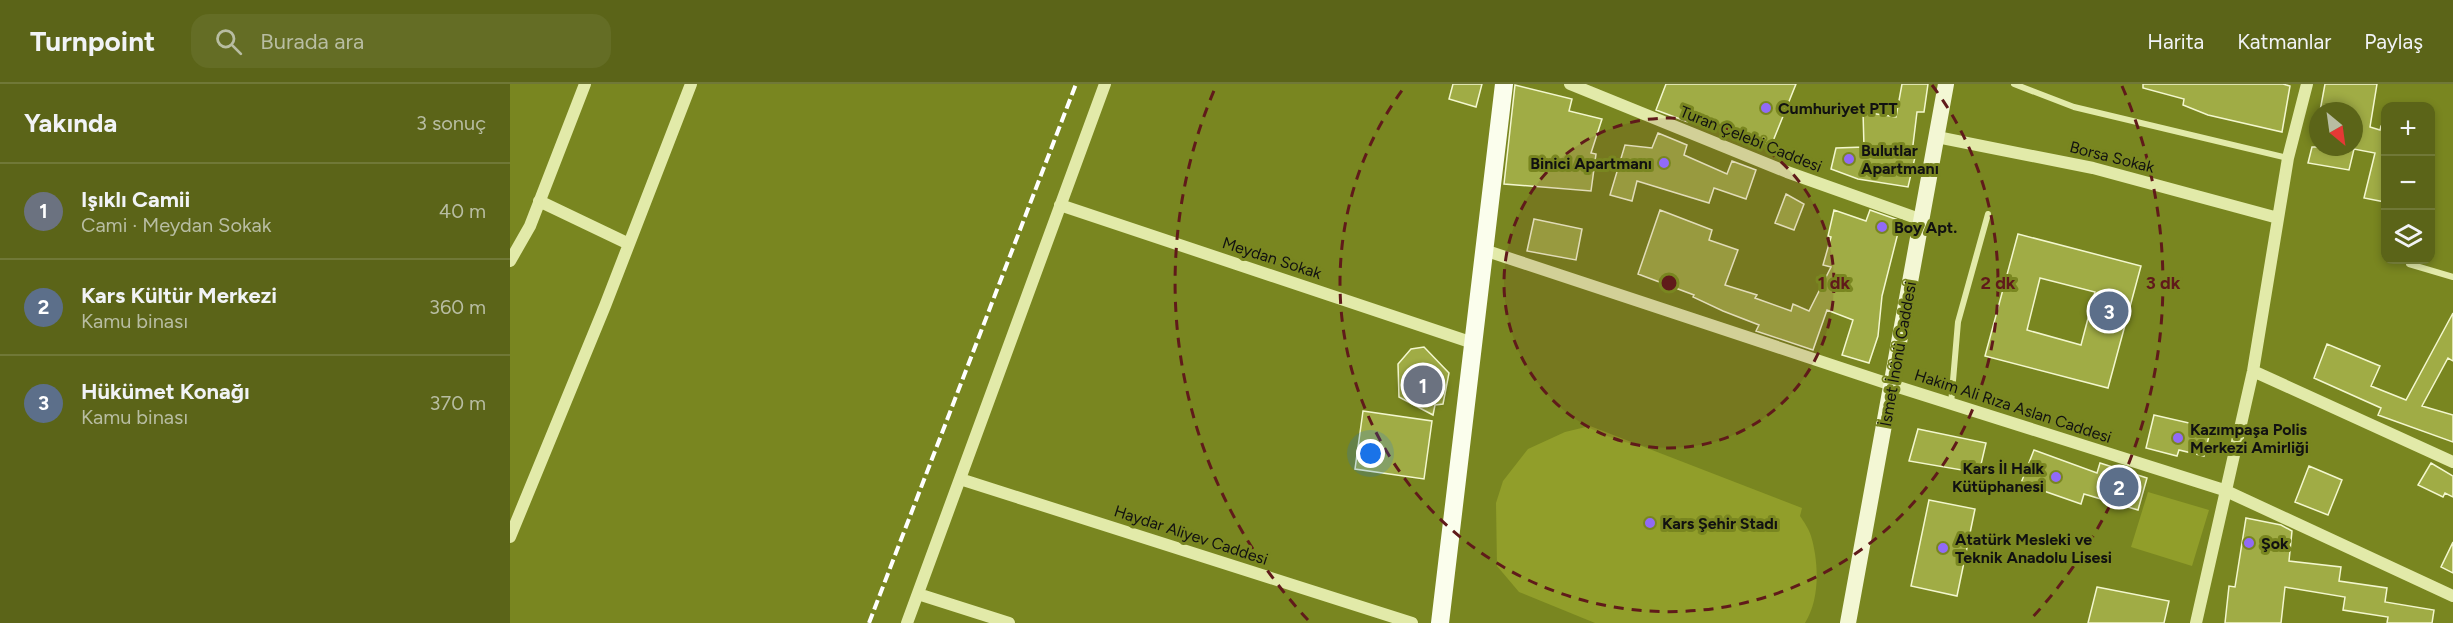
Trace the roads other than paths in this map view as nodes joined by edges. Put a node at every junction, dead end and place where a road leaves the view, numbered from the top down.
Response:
1 (585, 84) edge
2 (691, 84) edge
3 (1105, 84) edge
4 (1504, 84) edge
5 (1570, 84) edge
6 (1946, 84) edge
7 (2014, 84) edge
8 (2307, 84) edge
9 (1936, 137) junction
10 (2288, 158) junction
11 (539, 201) junction
12 (1060, 205) junction
13 (1988, 214) dead end
14 (2278, 218) junction
15 (1922, 220) junction
16 (629, 244) junction
17 (1484, 250) junction
18 (510, 261) edge
19 (2409, 264) dead end
20 (2453, 277) edge
21 (1473, 343) junction
22 (2253, 371) junction
23 (1892, 386) junction
24 (1951, 404) junction
25 (2453, 462) edge
26 (960, 479) junction
27 (2224, 490) junction
28 (510, 537) edge
29 (918, 594) junction
30 (2453, 596) edge
31 (907, 623) edge
32 (1009, 623) edge
33 (1412, 623) edge
34 (1440, 623) edge
35 (1848, 623) edge
36 (2196, 623) edge

1 - 11 street
2 - 16 street
3 - 12 street
4 - 17 main road
5 - 15 street, Turan Çelebi Caddesi
6 - 9 main road, İsmet İnönü Caddesi
7 - 10 lane
8 - 10 street
9 - 14 street, Borsa Sokak
9 - 15 main road, İsmet İnönü Caddesi
10 - 14 street
11 - 16 street
11 - 18 street
12 - 21 street, Meydan Sokak
12 - 26 street
13 - 24 lane
14 - 22 street
15 - 23 main road, İsmet İnönü Caddesi
16 - 28 street
17 - 21 main road
17 - 23 street, Hakim Ali Rıza Aslan Caddesi
19 - 20 lane
21 - 34 main road
22 - 25 street
22 - 27 street
23 - 24 street, Hakim Ali Rıza Aslan Caddesi
23 - 35 main road, İsmet İnönü Caddesi
24 - 27 street, Hakim Ali Rıza Aslan Caddesi
26 - 29 street
26 - 33 street, Haydar Aliyev Caddesi
27 - 30 street, Hakim Ali Rıza Aslan Caddesi
27 - 36 street
29 - 31 street
29 - 32 street

